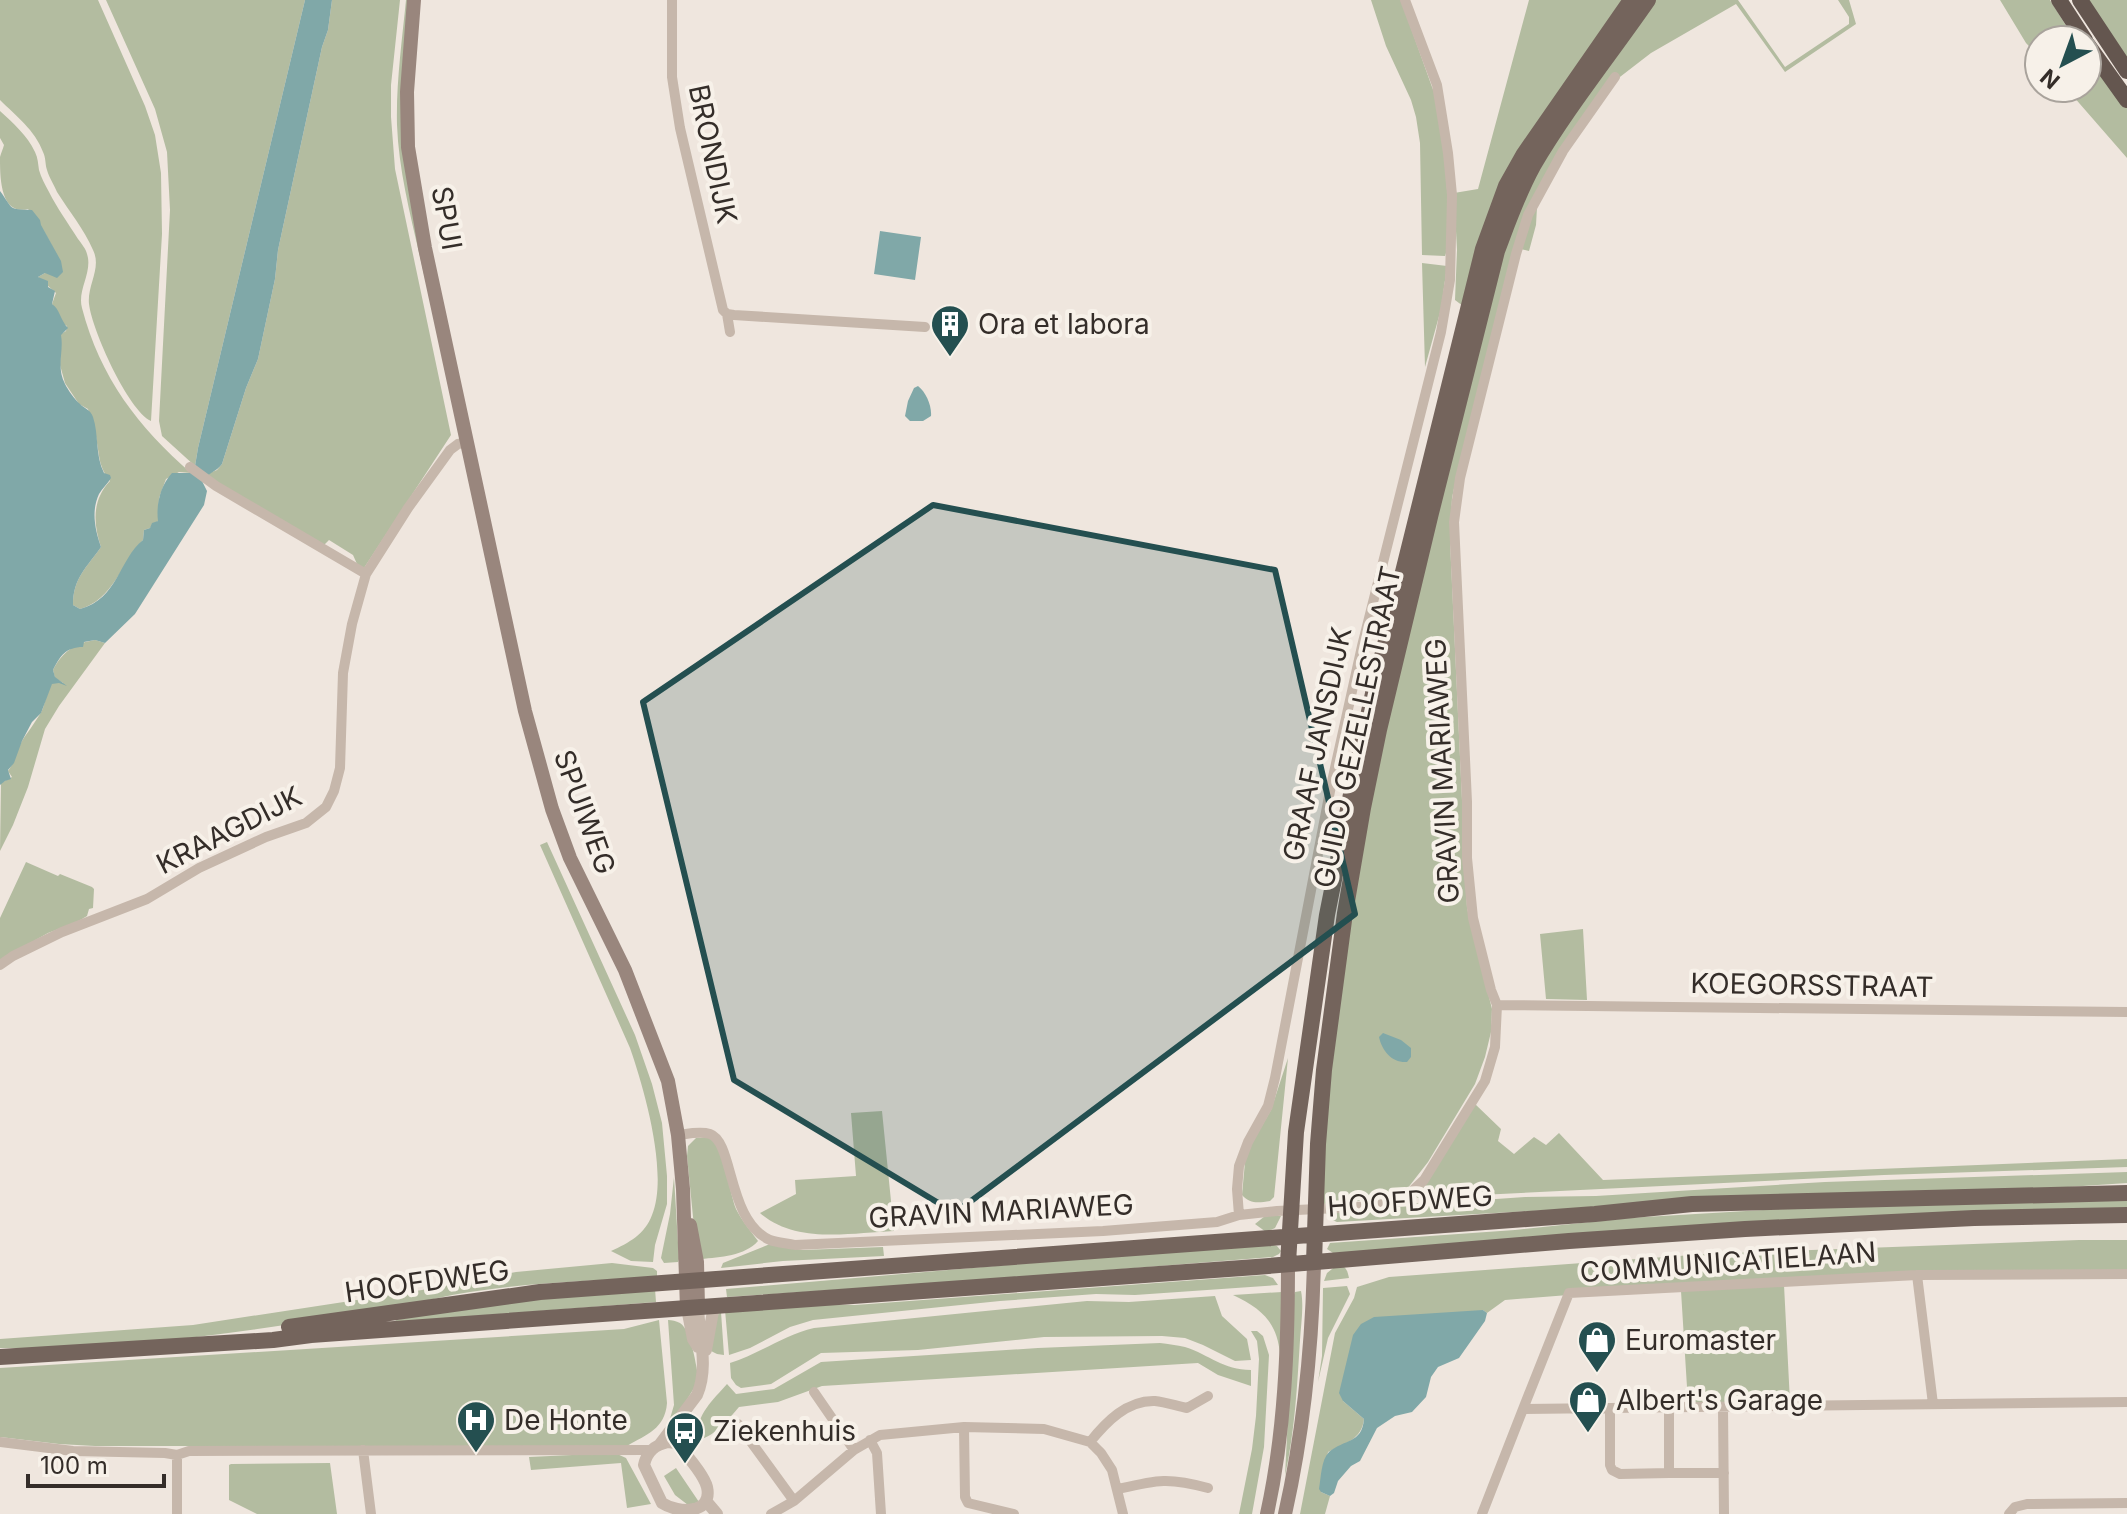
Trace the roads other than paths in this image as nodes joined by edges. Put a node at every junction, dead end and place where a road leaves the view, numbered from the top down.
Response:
1 (414, 0) edge
2 (672, 0) edge
3 (1405, 0) edge
4 (1631, 0) edge
5 (1648, 0) edge
6 (2059, 0) edge
7 (2080, 0) edge
8 (2074, 24) edge
9 (2103, 66) edge
10 (2127, 71) edge
11 (1615, 77) dead end
12 (2127, 100) edge
13 (727, 314) junction
14 (925, 327) dead end
15 (730, 332) dead end
16 (468, 442) junction
17 (190, 467) dead end
18 (366, 574) junction
19 (0, 965) edge
20 (1497, 1005) junction
21 (2127, 1012) edge
22 (678, 1135) junction
23 (2127, 1193) edge
24 (1316, 1209) junction
25 (1292, 1210) junction
26 (1239, 1215) junction
27 (2127, 1215) edge
28 (1315, 1233) junction
29 (1290, 1235) junction
30 (1314, 1262) junction
31 (1288, 1263) junction
32 (2127, 1274) edge
33 (1917, 1275) junction
34 (691, 1280) junction
35 (700, 1307) junction
36 (177, 1344) junction
37 (704, 1356) junction
38 (0, 1357) edge
39 (814, 1392) dead end
40 (1208, 1396) dead end
41 (2127, 1402) edge
42 (1933, 1404) junction
43 (1669, 1407) junction
44 (1723, 1407) junction
45 (1610, 1408) junction
46 (1523, 1409) junction
47 (684, 1414) junction
48 (738, 1424) dead end
49 (964, 1427) junction
50 (870, 1440) junction
51 (0, 1442) edge
52 (1090, 1442) junction
53 (676, 1443) junction
54 (655, 1447) junction
55 (615, 1449) junction
56 (363, 1450) junction
57 (854, 1450) junction
58 (177, 1455) junction
59 (644, 1465) junction
60 (1669, 1473) junction
61 (1724, 1473) junction
62 (1208, 1488) dead end
63 (1118, 1489) junction
64 (794, 1501) junction
65 (2127, 1503) edge
66 (700, 1509) edge
67 (177, 1514) edge
68 (371, 1514) edge
69 (717, 1514) edge
70 (771, 1514) edge
71 (881, 1514) edge
72 (1014, 1514) edge
73 (1123, 1514) edge
74 (1267, 1514) edge
75 (1285, 1514) edge
76 (1482, 1514) edge
77 (1724, 1514) edge
78 (2009, 1514) edge

1 - 16 main road, SPUI
2 - 13 street, BRONDIJK
3 - 26 street, GRAAF JANSDIJK
4 - 25 main road, GUIDO GEZELLESTRAAT
5 - 24 main road, GUIDO GEZELLESTRAAT
6 - 8 highway
7 - 10 highway
9 - 12 highway
11 - 20 street, GRAVIN MARIAWEG
13 - 14 street
13 - 15 street, BRONDIJK
16 - 18 street, KRAAGDIJK
16 - 22 main road, SPUIWEG
17 - 18 street
18 - 19 street, KRAAGDIJK
20 - 21 street, KOEGORSSTRAAT
20 - 24 street, GRAVIN MARIAWEG
22 - 26 street, GRAVIN MARIAWEG
22 - 34 main road, SPUIWEG
23 - 28 main road, HOOFDWEG
24 - 25 street, GRAVIN MARIAWEG
24 - 28 main road, GUIDO GEZELLESTRAAT
25 - 26 street, GRAVIN MARIAWEG
25 - 29 main road, GUIDO GEZELLESTRAAT
27 - 30 main road, HOOFDWEG
28 - 29 main road, HOOFDWEG
28 - 30 main road, GUIDO GEZELLESTRAAT
29 - 31 main road, GUIDO GEZELLESTRAAT
29 - 34 main road, HOOFDWEG
30 - 31 main road, HOOFDWEG
30 - 75 main road, GUIDO GEZELLESTRAAT
31 - 35 main road, HOOFDWEG
31 - 74 main road, GUIDO GEZELLESTRAAT
32 - 33 street, COMMUNICATIELAAN
33 - 42 street, COMMUNICATIELAAN
33 - 46 street, COMMUNICATIELAAN
34 - 35 main road
34 - 36 main road, HOOFDWEG
35 - 36 main road, HOOFDWEG
35 - 37 street
35 - 37 street
36 - 38 main road, HOOFDWEG
37 - 47 street
39 - 57 street
40 - 52 street
41 - 42 street
42 - 44 street
43 - 44 street
43 - 45 street
43 - 60 street
44 - 61 street
45 - 46 street
45 - 60 street
46 - 76 street
47 - 53 street
47 - 54 street
48 - 64 street
49 - 50 street
49 - 52 street
49 - 72 street
50 - 57 street
50 - 71 street
51 - 58 street
52 - 63 street
53 - 54 street
53 - 66 street
54 - 55 street
54 - 59 street
55 - 56 street
55 - 59 street
56 - 58 street
56 - 68 street
57 - 64 street
58 - 67 street
59 - 66 street
60 - 61 street
61 - 77 street
62 - 63 street
63 - 73 street
64 - 70 street
65 - 78 street
66 - 69 street

